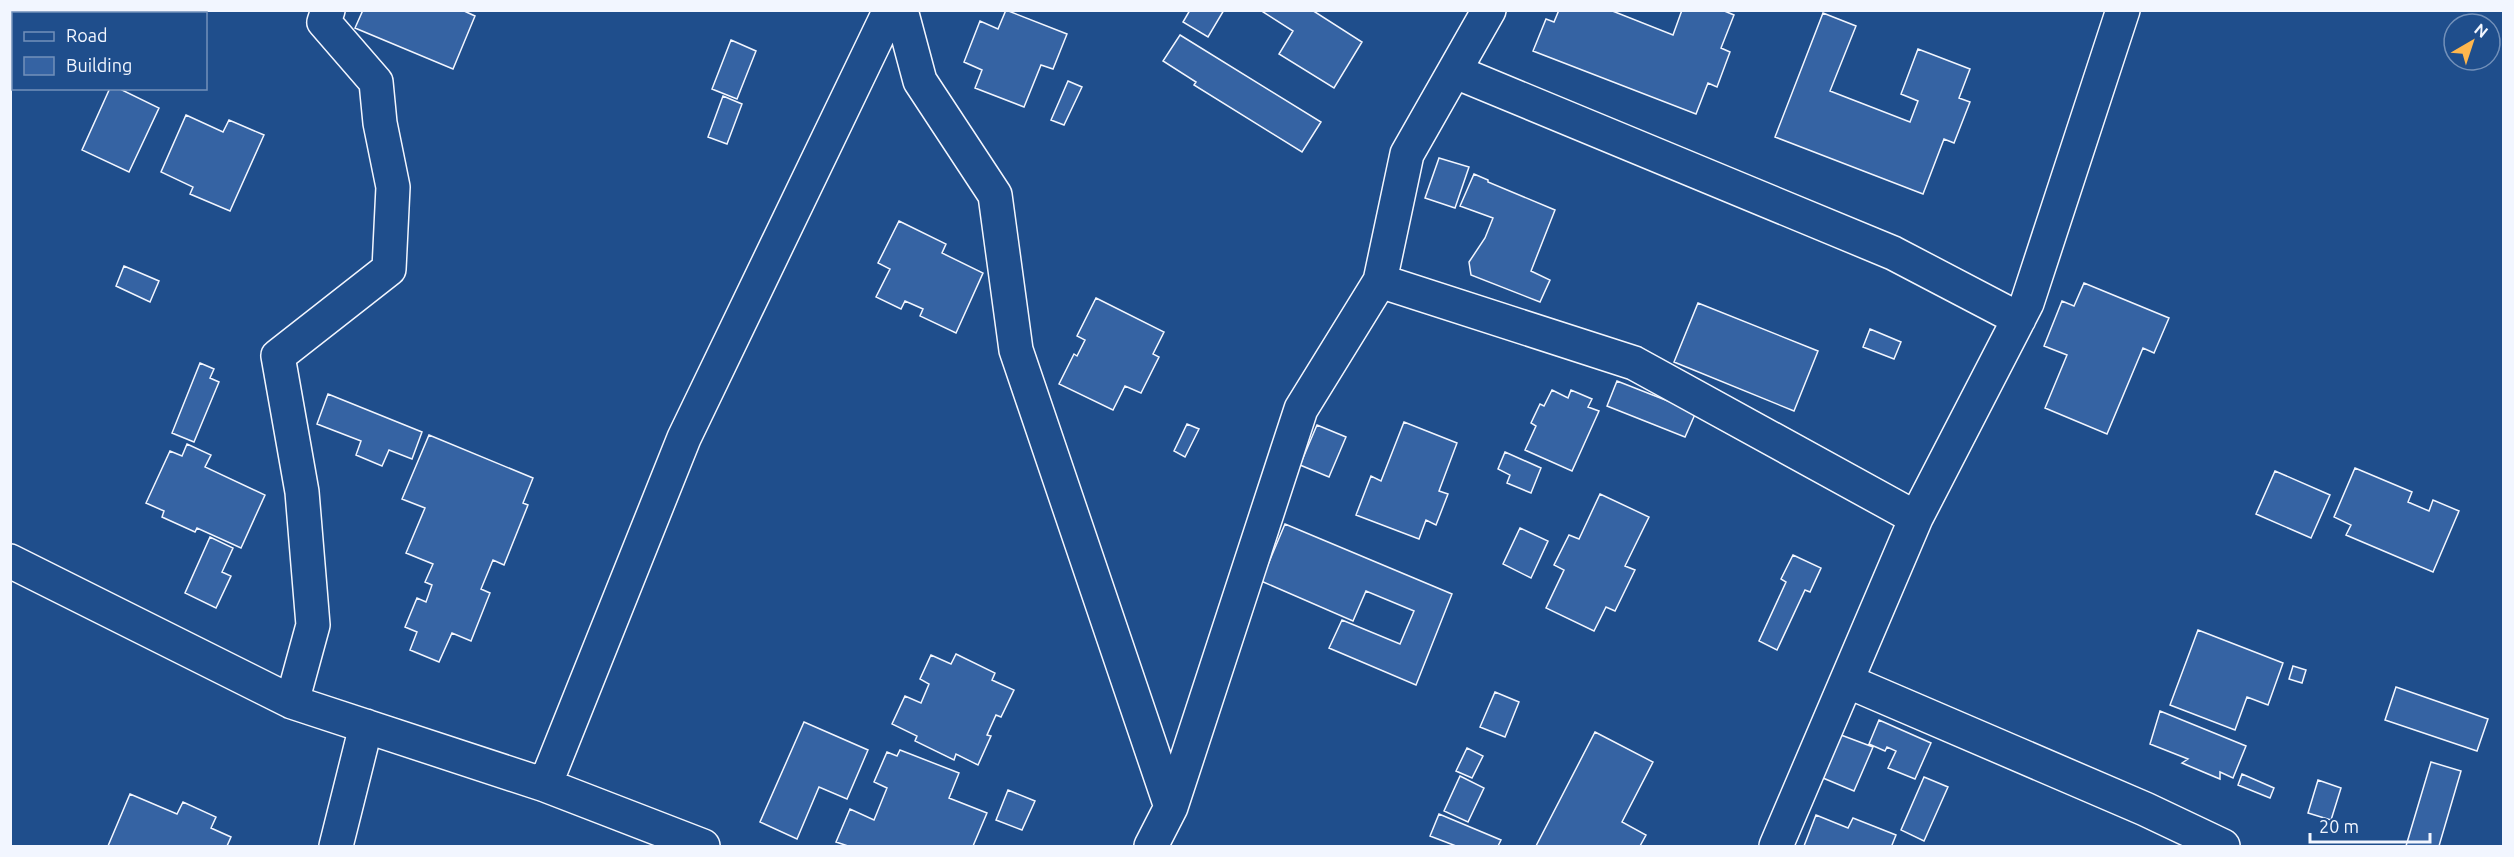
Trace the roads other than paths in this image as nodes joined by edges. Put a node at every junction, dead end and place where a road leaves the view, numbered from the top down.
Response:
1 (328, 10) edge
2 (890, 10) edge
3 (902, 10) edge
4 (1489, 10) edge
5 (2123, 10) edge
6 (1456, 72) junction
7 (1380, 281) junction
8 (2019, 319) junction
9 (1916, 518) junction
10 (10, 561) edge
11 (1847, 681) junction
12 (292, 702) junction
13 (366, 726) junction
14 (544, 785) junction
15 (1171, 807) junction
16 (336, 846) edge
17 (703, 846) edge
18 (1150, 846) edge
19 (1776, 846) edge
20 (2223, 846) edge

1 - 12 street
2 - 14 street
3 - 15 street
4 - 6 street
5 - 8 street
6 - 7 street
6 - 8 street
7 - 9 street
7 - 15 street
8 - 9 street
9 - 11 street
10 - 12 street
11 - 19 street
11 - 20 street
12 - 13 street
13 - 14 street
13 - 16 street
14 - 17 street
15 - 18 street

